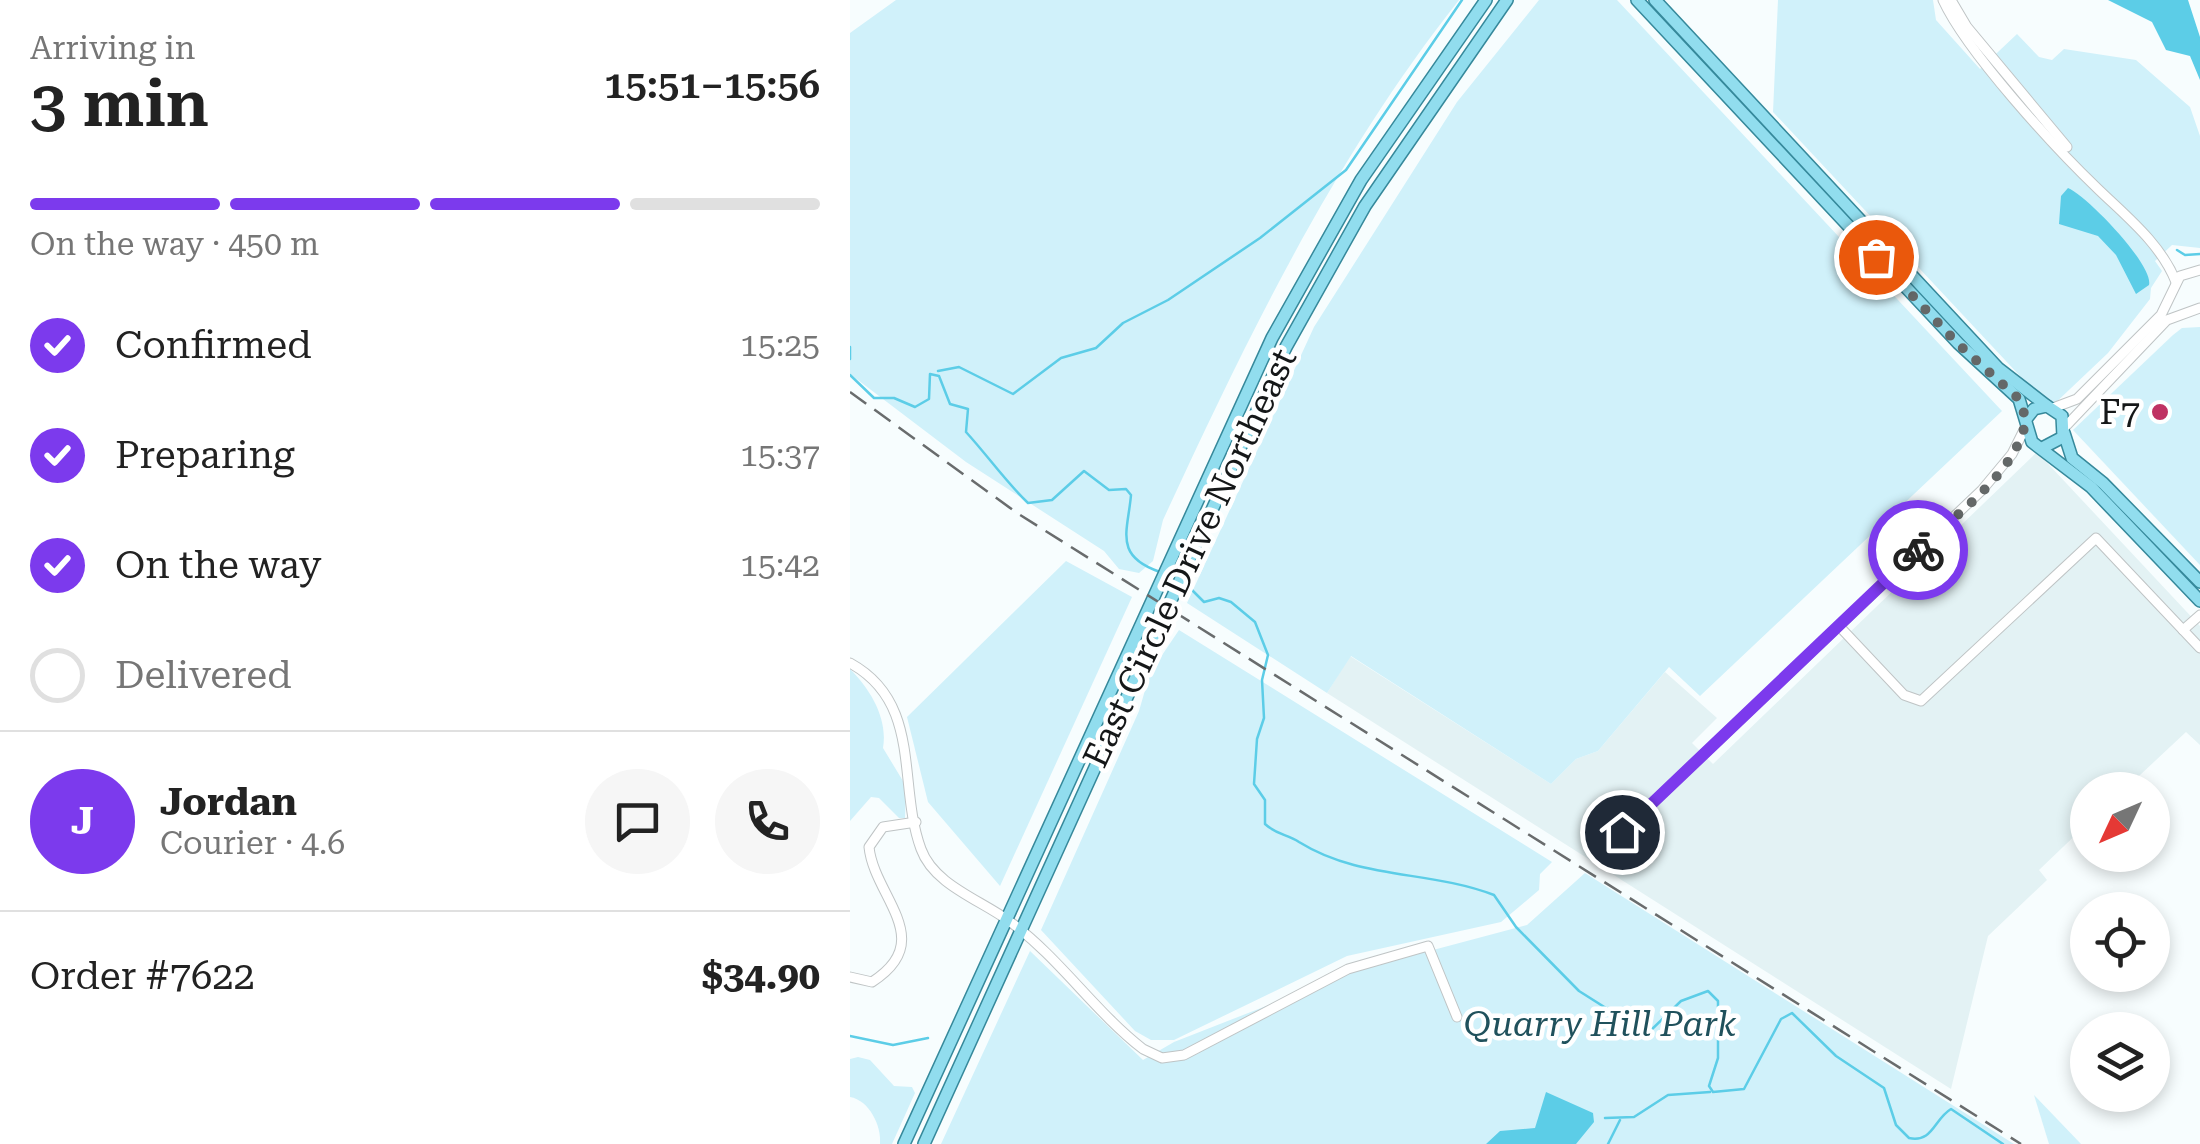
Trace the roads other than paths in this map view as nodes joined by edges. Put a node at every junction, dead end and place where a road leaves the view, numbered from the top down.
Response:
1 (1486, 0) edge
2 (1510, 0) edge
3 (1635, 0) edge
4 (1943, 0) edge
5 (1951, 0) edge
6 (1654, 4) edge
7 (2117, 206) junction
8 (2154, 245) junction
9 (2198, 270) edge
10 (2176, 286) junction
11 (2197, 309) edge
12 (2050, 407) junction
13 (2026, 424) junction
14 (2065, 430) junction
15 (2041, 446) junction
16 (2014, 450) junction
17 (2200, 582) edge
18 (2200, 601) edge
19 (2200, 615) edge
20 (1839, 626) junction
21 (2184, 630) junction
22 (2200, 648) edge
23 (850, 663) edge
24 (916, 822) junction
25 (1622, 832) dead end
26 (1006, 918) junction
27 (1020, 929) junction
28 (850, 977) edge
29 (1457, 1018) dead end
30 (904, 1144) edge
31 (924, 1144) edge

1 - 26 main road, East Circle Drive Northeast
2 - 27 main road, East Circle Drive Northeast
3 - 6 main road
4 - 7 street
5 - 7 street
6 - 12 main road
6 - 13 main road
7 - 8 street
8 - 9 street
8 - 10 street
9 - 10 street
10 - 11 street
10 - 12 street
11 - 14 street
12 - 13 main road
12 - 14 main road
13 - 15 main road
13 - 16 street
14 - 15 main road
14 - 17 main road
15 - 16 street
15 - 18 main road
16 - 20 street
19 - 21 street
20 - 21 street
20 - 25 street
21 - 22 street
23 - 24 street
24 - 26 street
24 - 28 street
26 - 27 street
26 - 30 main road, East Circle Drive Northeast
27 - 29 street
27 - 31 main road, East Circle Drive Northeast

